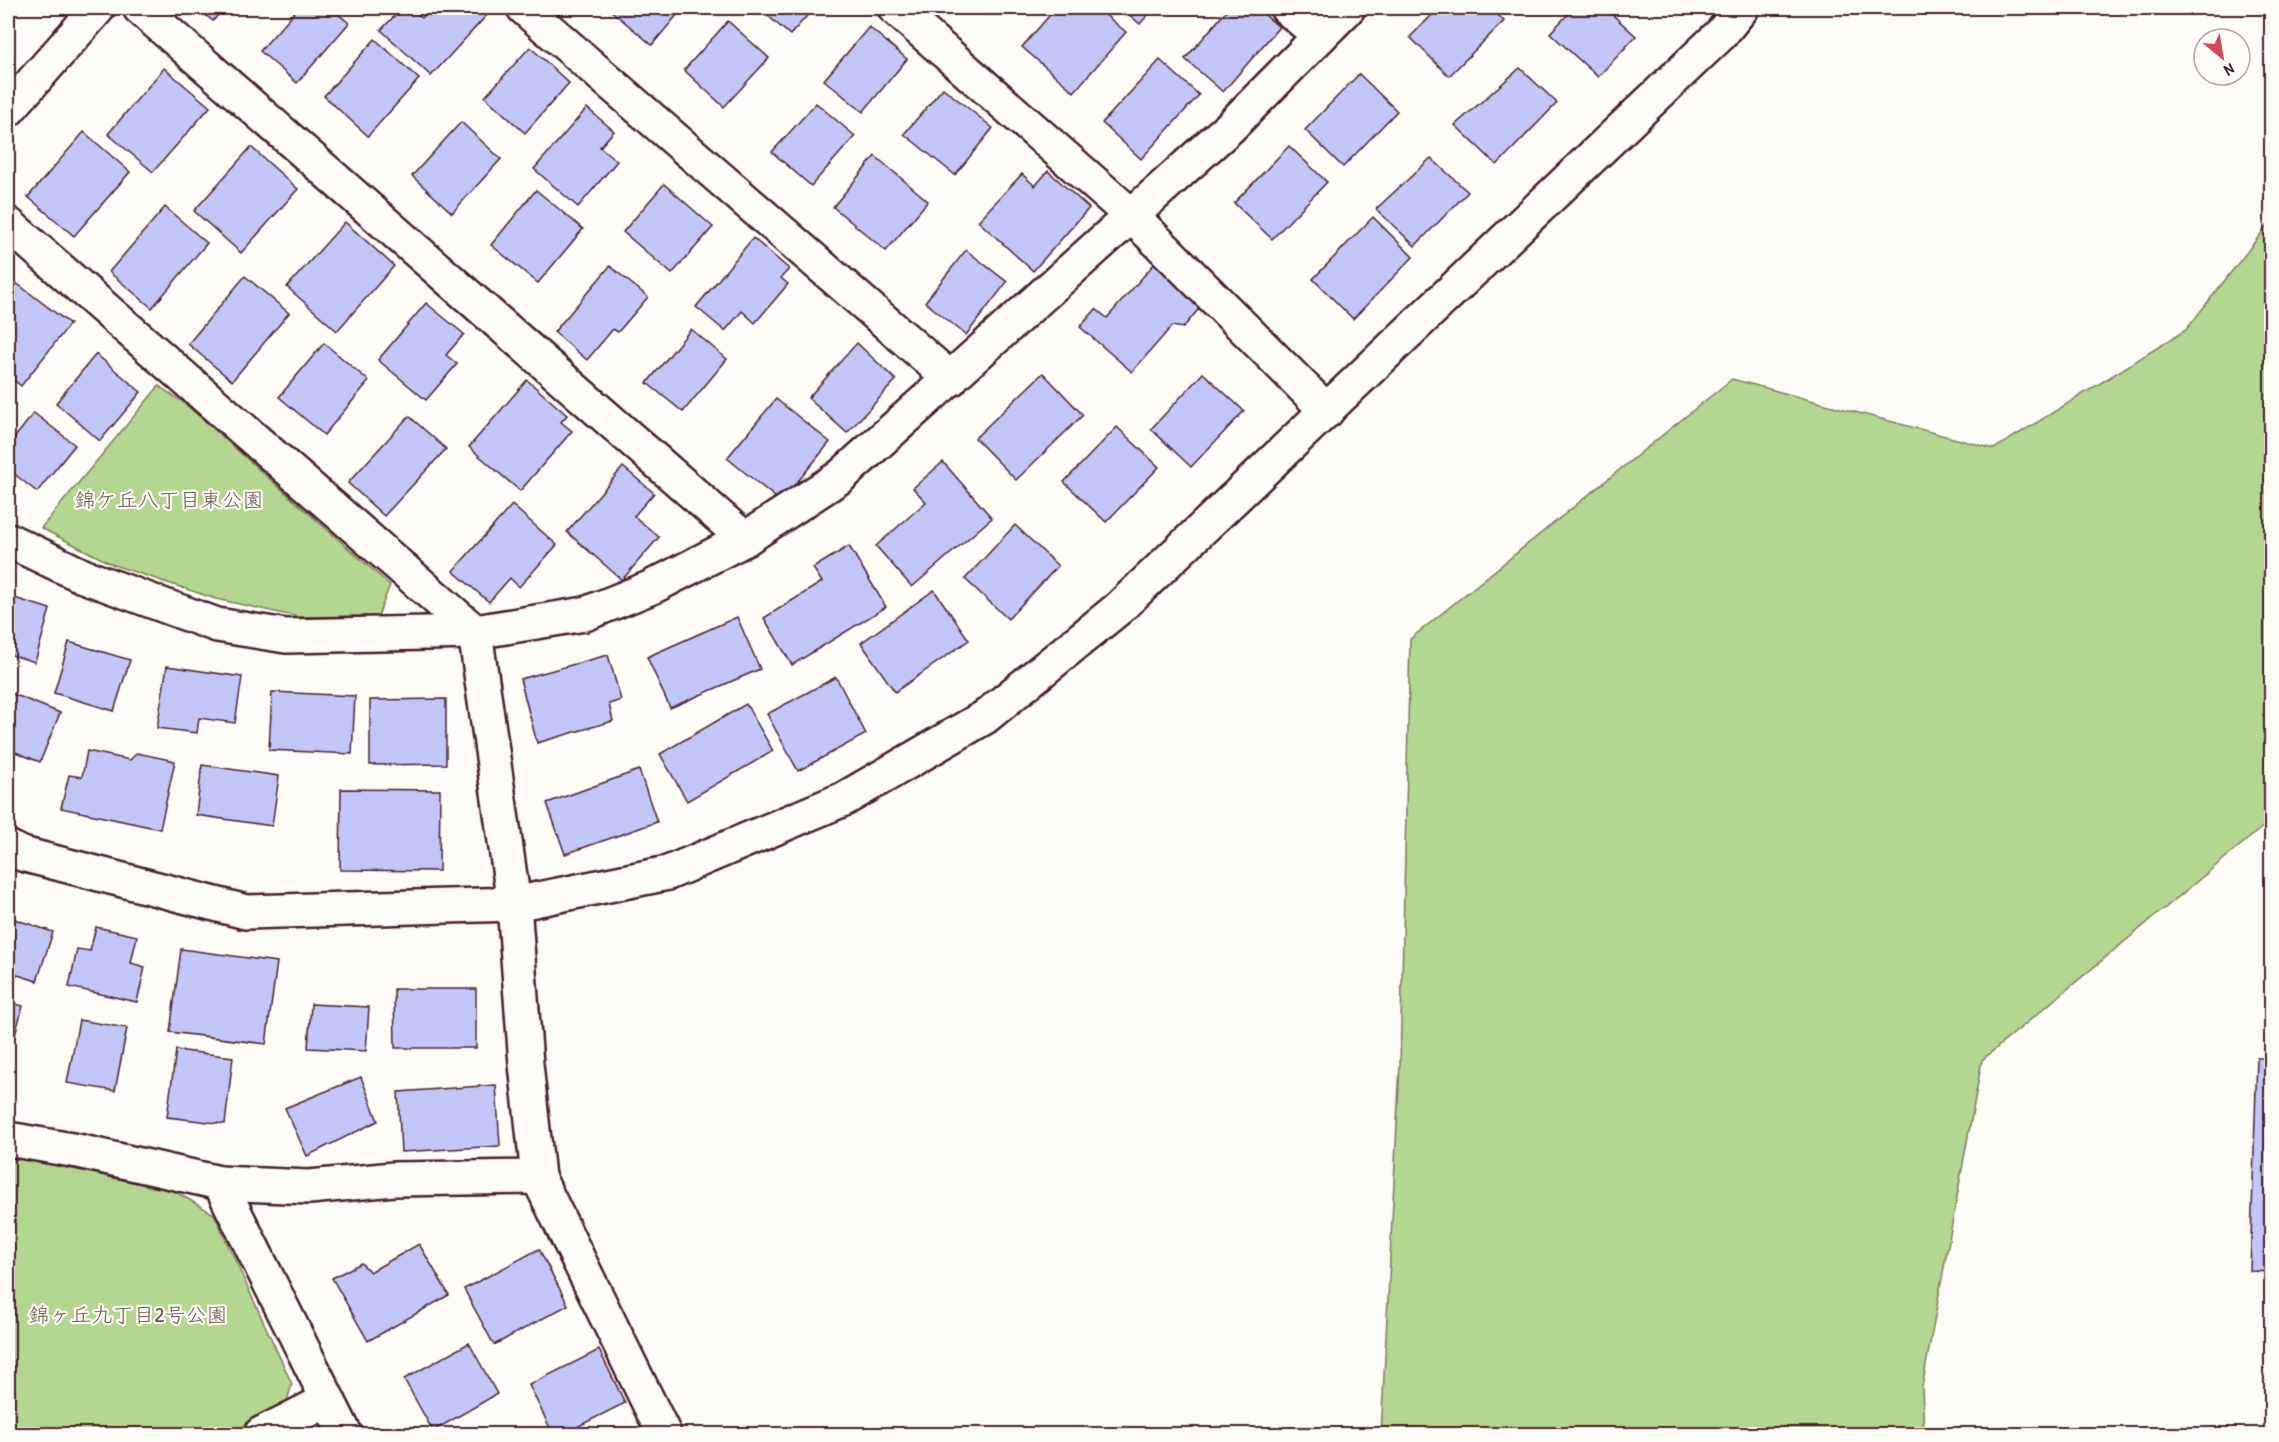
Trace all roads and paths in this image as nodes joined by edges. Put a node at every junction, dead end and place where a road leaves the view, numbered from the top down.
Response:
1 (98, 8) edge
2 (140, 8) edge
3 (524, 8) edge
4 (895, 8) edge
5 (1287, 8) edge
6 (1348, 8) edge
7 (1742, 8) edge
8 (1320, 36) junction
9 (8, 110) edge
10 (1132, 216) junction
11 (8, 224) edge
12 (951, 379) junction
13 (1327, 411) junction
14 (745, 539) junction
15 (8, 540) edge
16 (475, 632) junction
17 (8, 847) edge
18 (514, 904) junction
19 (8, 1139) edge
20 (538, 1177) junction
21 (220, 1183) junction
22 (328, 1400) junction
23 (261, 1434) edge
24 (345, 1434) edge
25 (664, 1434) edge

1 - 9 street
2 - 14 street
3 - 12 street
4 - 10 street
5 - 8 street
6 - 8 street
7 - 13 street
8 - 10 street
10 - 12 street
10 - 13 street
11 - 16 street
12 - 14 street
13 - 18 street
14 - 16 street
15 - 16 street
16 - 18 street
17 - 18 street
18 - 20 street
19 - 21 street
20 - 21 street
20 - 25 street
21 - 22 street
22 - 23 street
22 - 24 street

